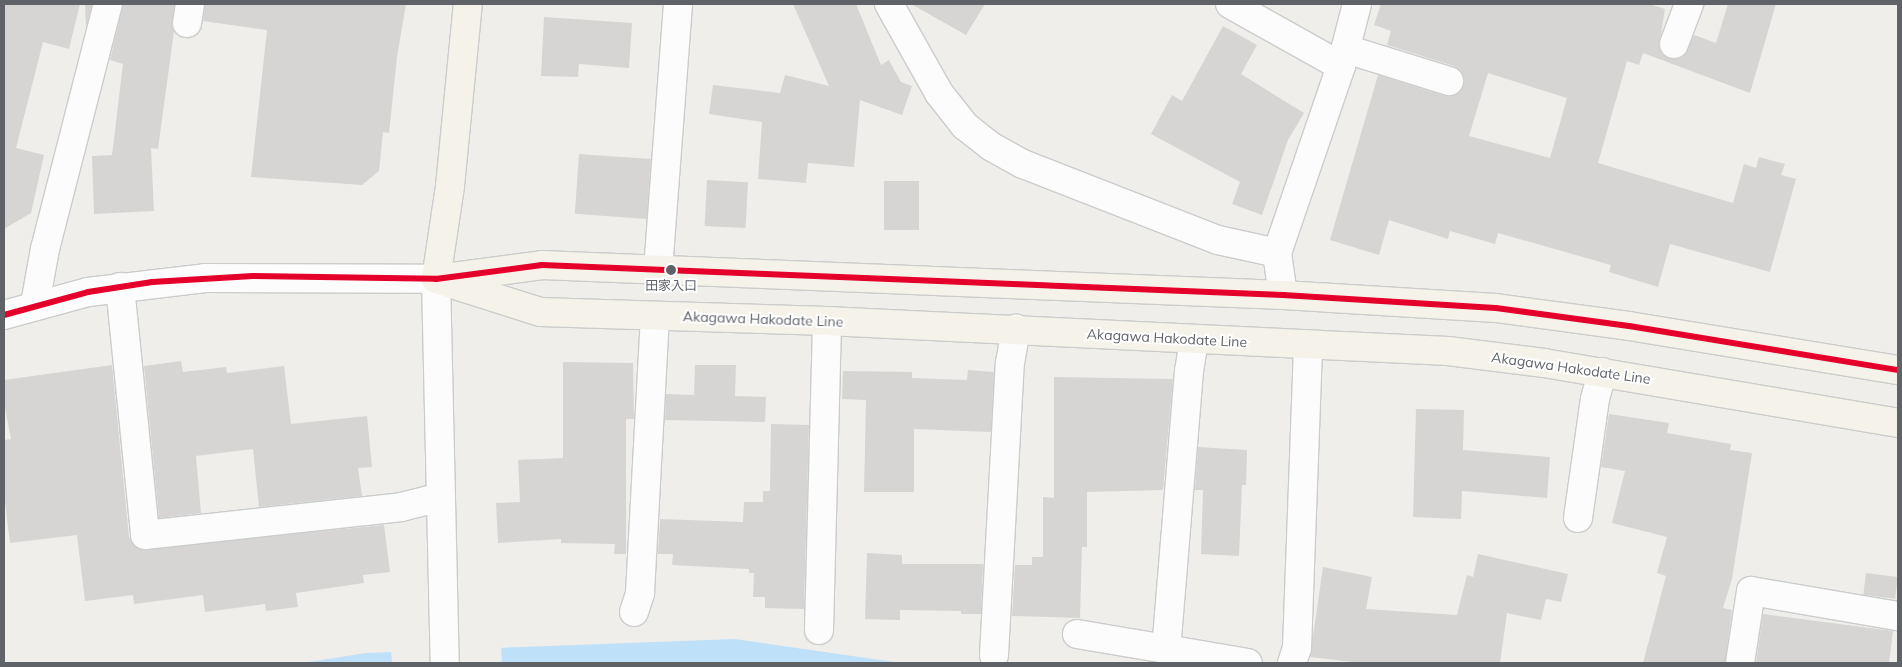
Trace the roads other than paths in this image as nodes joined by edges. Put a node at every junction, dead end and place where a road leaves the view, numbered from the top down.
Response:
1 (108, 4) edge
2 (468, 4) edge
3 (678, 4) edge
4 (889, 4) edge
5 (1230, 4) edge
6 (1357, 4) edge
7 (1689, 4) edge
8 (1674, 44) dead end
9 (1343, 58) junction
10 (1449, 81) dead end
11 (1277, 253) junction
12 (658, 270) junction
13 (436, 279) junction
14 (120, 287) junction
15 (1283, 295) junction
16 (35, 304) junction
17 (4, 315) edge
18 (655, 316) junction
19 (828, 321) junction
20 (1016, 329) junction
21 (1194, 340) junction
22 (1308, 347) junction
23 (1898, 370) edge
24 (1602, 372) junction
25 (1898, 423) edge
26 (441, 497) junction
27 (1578, 518) dead end
28 (634, 612) dead end
29 (1898, 616) edge
30 (819, 630) dead end
31 (1078, 634) dead end
32 (1166, 648) junction
33 (994, 655) dead end
34 (445, 663) edge
35 (1248, 663) edge
36 (1292, 663) edge
37 (1740, 663) edge

1 - 16 street
2 - 13 main road
3 - 12 street
4 - 11 street
5 - 9 street
6 - 9 street
7 - 8 street
9 - 10 street
9 - 11 street
11 - 15 street
12 - 13 main road
12 - 15 main road
13 - 14 street
13 - 18 main road, Akagawa Hakodate Line
13 - 26 street
14 - 16 street
14 - 26 street
15 - 23 main road
16 - 17 street
18 - 19 main road, Akagawa Hakodate Line
18 - 28 street
19 - 20 main road, Akagawa Hakodate Line
19 - 30 street
20 - 21 main road, Akagawa Hakodate Line
20 - 33 street
21 - 22 main road, Akagawa Hakodate Line
21 - 32 street
22 - 24 main road, Akagawa Hakodate Line
22 - 36 street
24 - 25 main road, Akagawa Hakodate Line
24 - 27 street
26 - 34 street
29 - 37 street
31 - 32 street
32 - 35 street

